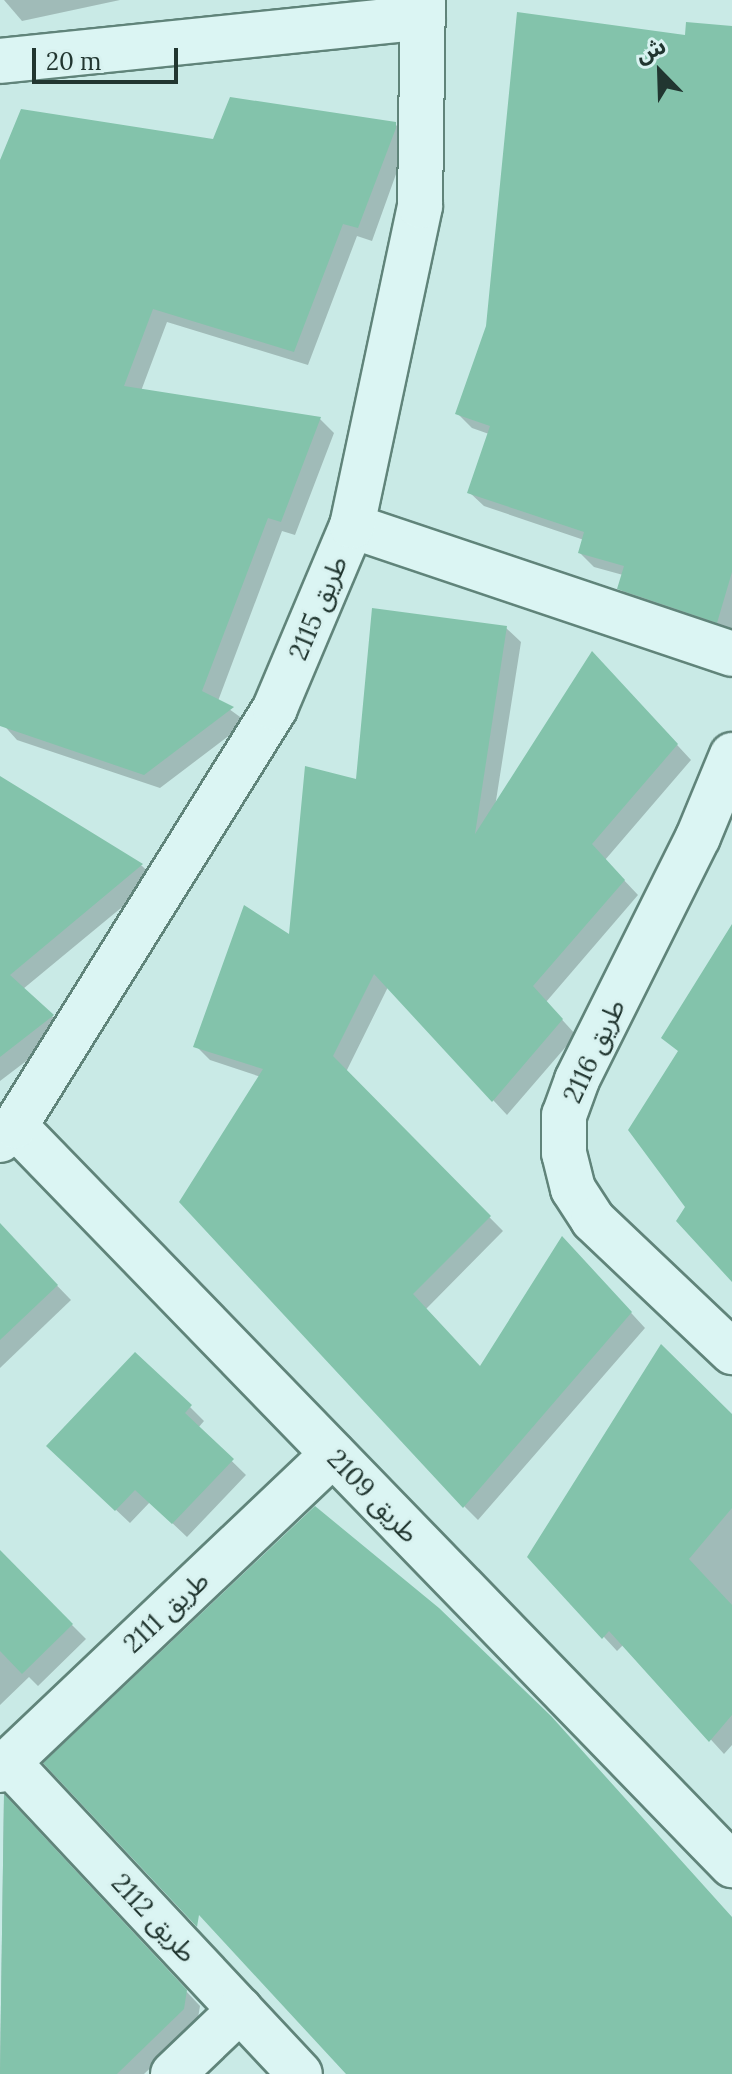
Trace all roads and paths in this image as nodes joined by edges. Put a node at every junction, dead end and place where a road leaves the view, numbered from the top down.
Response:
1 (423, 9) edge
2 (0, 61) edge
3 (352, 526) junction
4 (732, 654) edge
5 (732, 755) edge
6 (7, 1133) edge
7 (732, 1352) edge
8 (333, 1454) junction
9 (4, 1766) edge
10 (724, 1842) edge
11 (240, 2010) junction
12 (173, 2074) edge
13 (300, 2074) edge

1 - 2 street
1 - 3 street, طريق 2115
3 - 4 street
3 - 6 street, طريق 2115
5 - 7 street, طريق 2116
6 - 8 street, طريق 2109
8 - 9 street, طريق 2111
8 - 10 street, طريق 2109
9 - 11 street, طريق 2112
11 - 12 street
11 - 13 street, طريق 2112

